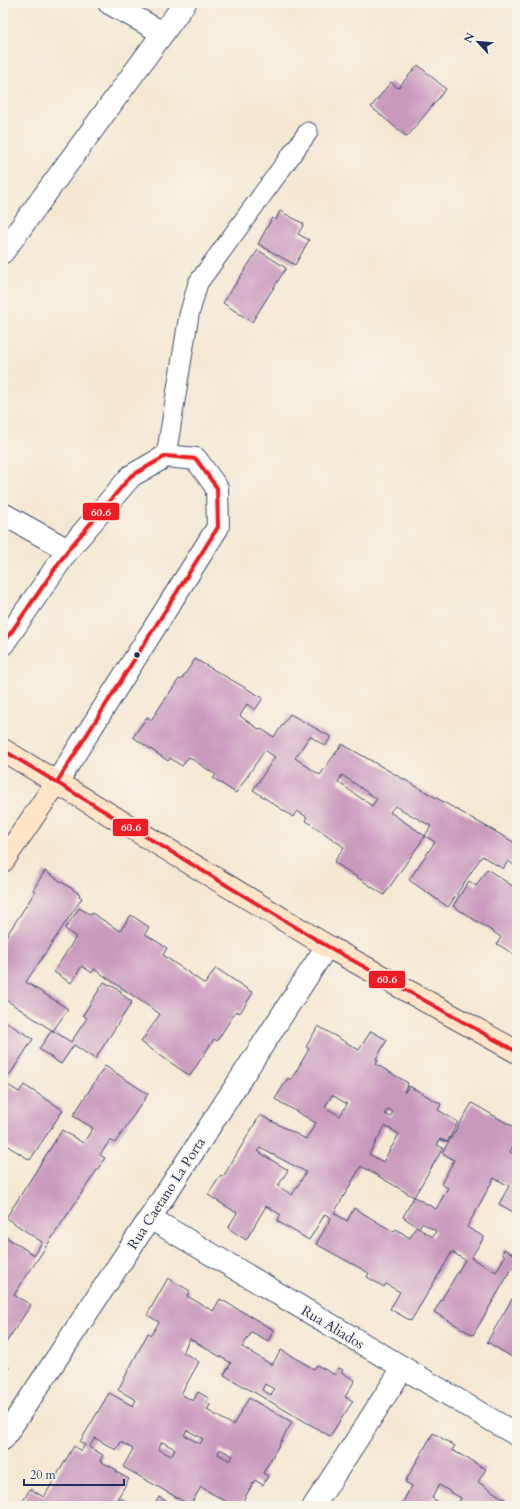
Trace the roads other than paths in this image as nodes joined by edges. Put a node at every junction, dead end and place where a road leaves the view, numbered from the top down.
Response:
1 (109, 3) edge
2 (185, 3) edge
3 (163, 33) junction
4 (308, 132) dead end
5 (10, 230) edge
6 (3, 252) edge
7 (166, 456) junction
8 (3, 514) edge
9 (68, 550) junction
10 (3, 644) edge
11 (3, 750) edge
12 (57, 782) junction
13 (3, 861) edge
14 (327, 946) junction
15 (517, 1052) edge
16 (150, 1218) junction
17 (403, 1368) junction
18 (517, 1435) edge
19 (3, 1439) edge
20 (314, 1506) edge

1 - 3 street
2 - 3 street
3 - 5 street
4 - 7 lane
5 - 6 street
7 - 9 street
7 - 12 street
8 - 9 street
9 - 10 street
11 - 12 street
12 - 13 street
12 - 14 street
14 - 15 street
14 - 16 street, Rua Caetano La Porta
16 - 17 street, Rua Aliados
16 - 19 street, Rua Caetano La Porta
17 - 18 street, Rua Aliados
17 - 20 street

